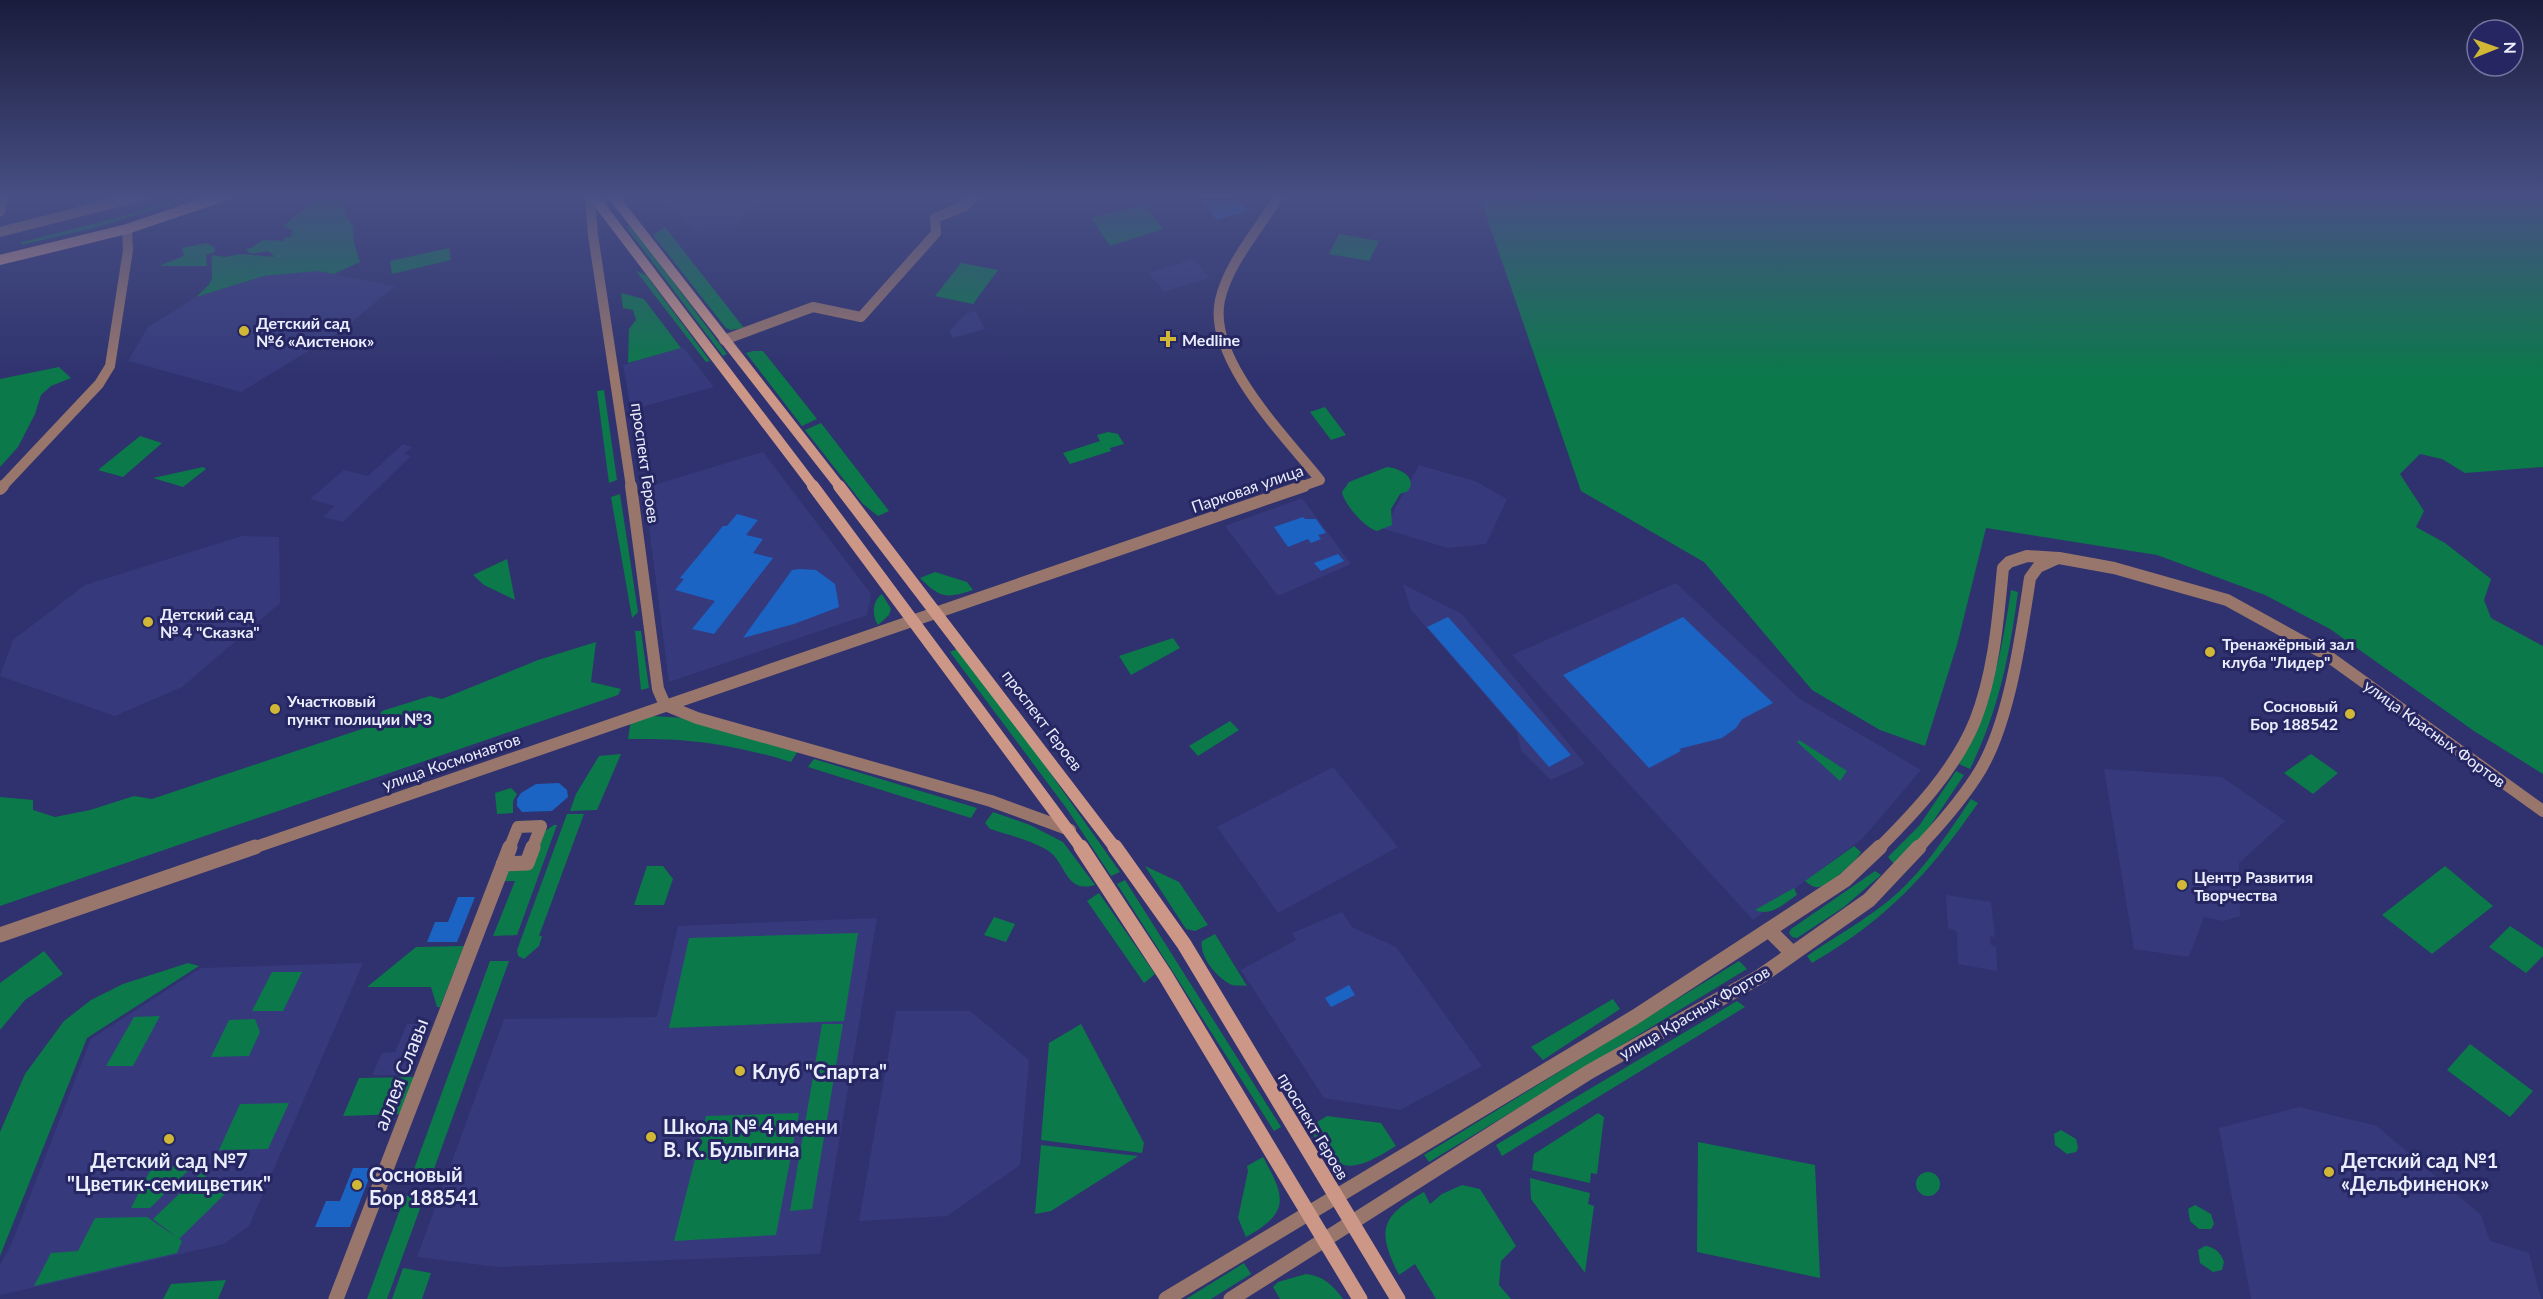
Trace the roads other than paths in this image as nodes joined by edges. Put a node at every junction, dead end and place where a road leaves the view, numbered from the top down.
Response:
1 (127, 257) edge
2 (597, 257) edge
3 (637, 257) edge
4 (660, 257) edge
5 (915, 257) edge
6 (1244, 257) edge
7 (724, 340) junction
8 (0, 489) edge
9 (2059, 558) junction
10 (939, 612) junction
11 (914, 621) junction
12 (665, 705) junction
13 (2543, 811) edge
14 (1070, 830) junction
15 (503, 864) dead end
16 (1769, 930) junction
17 (0, 935) edge
18 (1792, 953) junction
19 (1335, 1195) junction
20 (1309, 1210) junction
21 (1352, 1221) junction
22 (1325, 1239) junction
23 (336, 1299) edge
24 (1166, 1299) edge
25 (1231, 1299) edge
26 (1360, 1299) edge
27 (1398, 1299) edge

1 - 8 street
2 - 12 street, проспект Героев
3 - 11 main road, проспект Героев
4 - 7 main road, проспект Героев
5 - 7 street
6 - 10 street, Парковая улица
7 - 10 main road, проспект Героев
9 - 13 street, улица Красных Фортов
9 - 16 street, улица Красных Фортов
9 - 18 street, улица Красных Фортов
10 - 11 street, улица Космонавтов
10 - 19 main road, проспект Героев
11 - 12 street, улица Космонавтов
11 - 14 main road, проспект Героев
12 - 14 street
12 - 17 street, улица Космонавтов
14 - 20 main road, проспект Героев
15 - 23 street, аллея Славы
16 - 18 street
16 - 19 street, улица Красных Фортов
18 - 21 street, улица Красных Фортов
19 - 20 street
19 - 21 main road, проспект Героев
20 - 22 main road, проспект Героев
20 - 24 street
21 - 22 street, улица Красных Фортов
21 - 27 main road, проспект Героев
22 - 25 street, улица Красных Фортов
22 - 26 main road, проспект Героев

